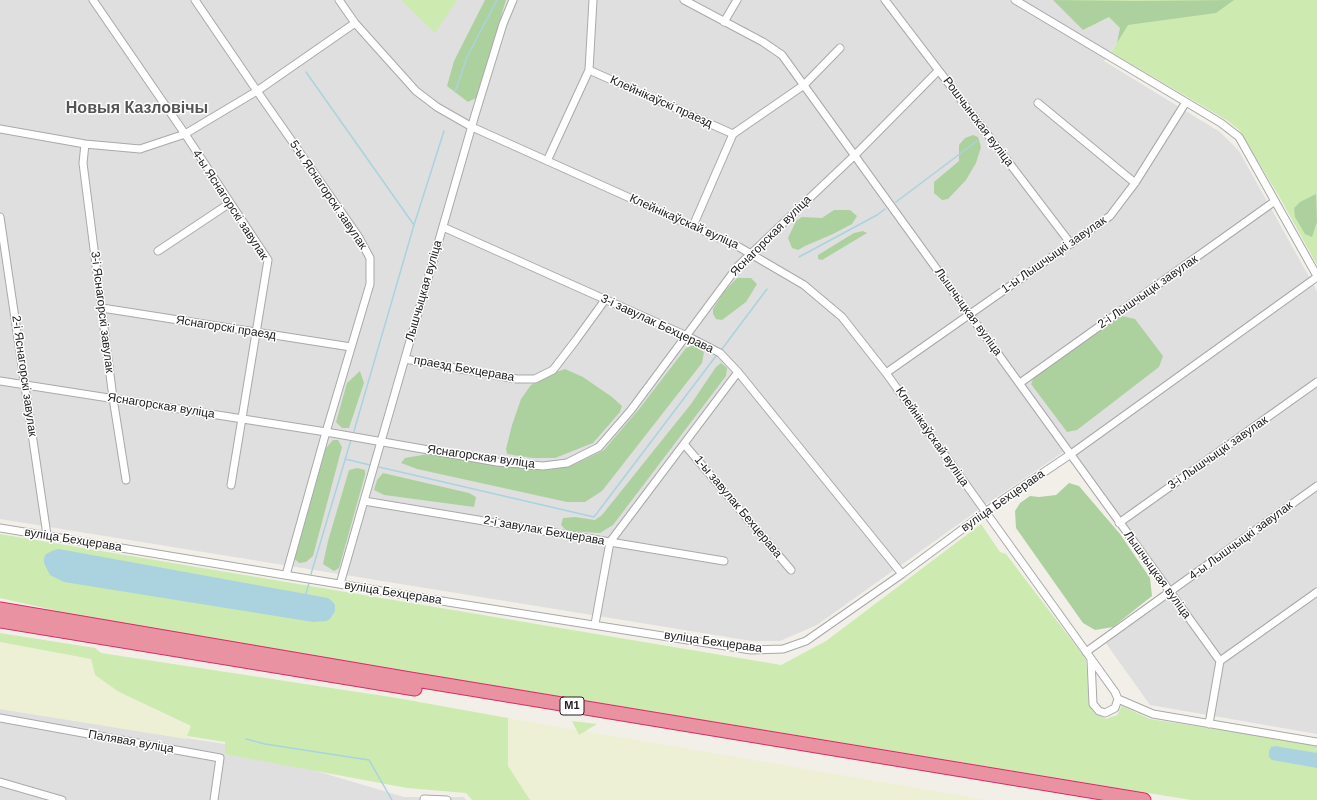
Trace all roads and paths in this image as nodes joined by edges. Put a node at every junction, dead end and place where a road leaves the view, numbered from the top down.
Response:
1 (93, 0) edge
2 (195, 0) edge
3 (339, 0) edge
4 (513, 0) edge
5 (593, 0) edge
6 (684, 0) edge
7 (737, 0) edge
8 (886, 0) edge
9 (1015, 0) edge
10 (724, 22) junction
11 (355, 23) junction
12 (840, 48) dead end
13 (589, 70) junction
14 (938, 71) junction
15 (804, 85) junction
16 (257, 91) junction
17 (1186, 102) junction
18 (1038, 103) dead end
19 (472, 126) junction
20 (0, 129) edge
21 (185, 134) junction
22 (733, 134) junction
23 (85, 144) junction
24 (855, 155) junction
25 (547, 161) junction
26 (1135, 183) junction
27 (1275, 201) junction
28 (230, 203) junction
29 (0, 217) edge
30 (693, 226) junction
31 (442, 227) junction
32 (1071, 244) junction
33 (158, 251) dead end
34 (751, 253) junction
35 (1317, 276) edge
36 (605, 300) junction
37 (102, 308) junction
38 (970, 313) junction
39 (257, 332) junction
40 (687, 336) junction
41 (350, 347) junction
42 (405, 359) junction
43 (738, 372) junction
44 (886, 373) junction
45 (0, 381) edge
46 (1317, 382) edge
47 (1020, 383) junction
48 (25, 384) junction
49 (114, 398) junction
50 (242, 418) junction
51 (326, 432) junction
52 (381, 442) junction
53 (684, 444) junction
54 (1071, 454) junction
55 (126, 480) dead end
56 (231, 485) dead end
57 (1317, 486) edge
58 (364, 501) junction
59 (986, 512) junction
60 (1119, 523) junction
61 (0, 528) edge
62 (47, 535) junction
63 (610, 542) junction
64 (724, 561) dead end
65 (791, 570) dead end
66 (902, 574) junction
67 (286, 575) junction
68 (340, 584) junction
69 (1170, 592) junction
70 (1317, 592) edge
71 (0, 609) edge
72 (0, 621) edge
73 (595, 624) junction
74 (1086, 652) junction
75 (1091, 660) junction
76 (1220, 661) junction
77 (1118, 699) junction
78 (0, 718) edge
79 (1209, 724) junction
80 (1317, 741) edge
81 (0, 782) edge
82 (424, 799) dead end
83 (62, 800) edge
84 (214, 800) edge
85 (447, 800) edge
86 (1091, 800) edge
87 (1144, 800) edge

1 - 21 street, 4-ы Яснагорскі завулак
2 - 16 street, 5-ы Яснагорскі завулак
3 - 11 street, Клейнікаўскай вуліца
4 - 19 street, Лышчыцкая вуліца
5 - 13 street
6 - 10 street, Лышчыцкая вуліца
7 - 10 street
8 - 14 street, Рошчынская вуліца
9 - 17 street
10 - 15 street, Лышчыцкая вуліца
11 - 16 street
11 - 19 street, Клейнікаўскай вуліца
12 - 15 street
13 - 22 street, Клейнікаўскі праезд
13 - 25 street
14 - 24 street, Яснагорская вуліца
14 - 32 street, Рошчынская вуліца
15 - 22 street
15 - 24 street, Лышчыцкая вуліца
16 - 21 street
16 - 41 street, 5-ы Яснагорскі завулак
17 - 26 street, 1-ы Лышчыцкі завулак
17 - 27 street
18 - 26 street
19 - 25 street, Клейнікаўскай вуліца
19 - 31 street, Лышчыцкая вуліца
20 - 23 street
21 - 23 street
21 - 28 street, 4-ы Яснагорскі завулак
22 - 30 street
23 - 37 street, 3-і Яснагорскі завулак
24 - 34 street, Яснагорская вуліца
24 - 38 street, Лышчыцкая вуліца
25 - 30 street, Клейнікаўскай вуліца
26 - 32 street, 1-ы Лышчыцкі завулак
27 - 35 street
27 - 47 street, 2-і Лышчыцкі завулак
28 - 33 street
28 - 39 street, 4-ы Яснагорскі завулак
29 - 48 street, 2-і Яснагорскі завулак
30 - 34 street, Клейнікаўскай вуліца
31 - 36 street, 3-і завулак Бехцерава
31 - 42 street, Лышчыцкая вуліца
32 - 38 street, 1-ы Лышчыцкі завулак
34 - 40 street, Яснагорская вуліца
34 - 44 street, Клейнікаўскай вуліца
35 - 54 street, вуліца Бехцерава
36 - 40 street, 3-і завулак Бехцерава
36 - 42 street, праезд Бехцерава
37 - 39 street, Яснагорскі праезд
37 - 49 street, 3-і Яснагорскі завулак
38 - 44 street, 1-ы Лышчыцкі завулак
38 - 47 street, Лышчыцкая вуліца
39 - 41 street, Яснагорскі праезд
39 - 50 street, 4-ы Яснагорскі завулак
40 - 43 street, 3-і завулак Бехцерава
40 - 52 street, Яснагорская вуліца
41 - 51 street, 5-ы Яснагорскі завулак
42 - 52 street, Лышчыцкая вуліца
43 - 53 street, 1-ы завулак Бехцерава
43 - 66 street, 3-і завулак Бехцерава
44 - 59 street, Клейнікаўскай вуліца
45 - 48 street, Яснагорская вуліца
46 - 60 street, 3-і Лышчыцкі завулак
47 - 54 street, Лышчыцкая вуліца
48 - 49 street, Яснагорская вуліца
48 - 62 street, 2-і Яснагорскі завулак
49 - 50 street, Яснагорская вуліца
49 - 55 street, 3-і Яснагорскі завулак
50 - 51 street, Яснагорская вуліца
50 - 56 street, 4-ы Яснагорскі завулак
51 - 52 street, Яснагорская вуліца
51 - 67 street, 5-ы Яснагорскі завулак
52 - 58 street, Лышчыцкая вуліца
53 - 63 street, 1-ы завулак Бехцерава
53 - 65 street, 1-ы завулак Бехцерава
54 - 59 street, вуліца Бехцерава
54 - 60 street, Лышчыцкая вуліца
57 - 69 street, 4-ы Лышчыцкі завулак
58 - 63 street, 2-і завулак Бехцерава
58 - 68 street, Лышчыцкая вуліца
59 - 66 street, вуліца Бехцерава
59 - 74 street, Клейнікаўскай вуліца
60 - 69 street, Лышчыцкая вуліца
61 - 62 street, вуліца Бехцерава
62 - 67 street, вуліца Бехцерава
63 - 64 street, 2-і завулак Бехцерава
63 - 73 street, 1-ы завулак Бехцерава
66 - 73 street, вуліца Бехцерава
67 - 68 street, вуліца Бехцерава
68 - 73 street, вуліца Бехцерава
69 - 74 street, 4-ы Лышчыцкі завулак
69 - 76 street, Лышчыцкая вуліца
70 - 76 street
71 - 87 highway, М1
72 - 86 highway, М1
74 - 75 street, Клейнікаўскай вуліца
75 - 77 street, Клейнікаўскай вуліца
75 - 77 street
76 - 79 street
77 - 79 street
78 - 84 street, Палявая вуліца
79 - 80 street
81 - 83 street
82 - 85 street

